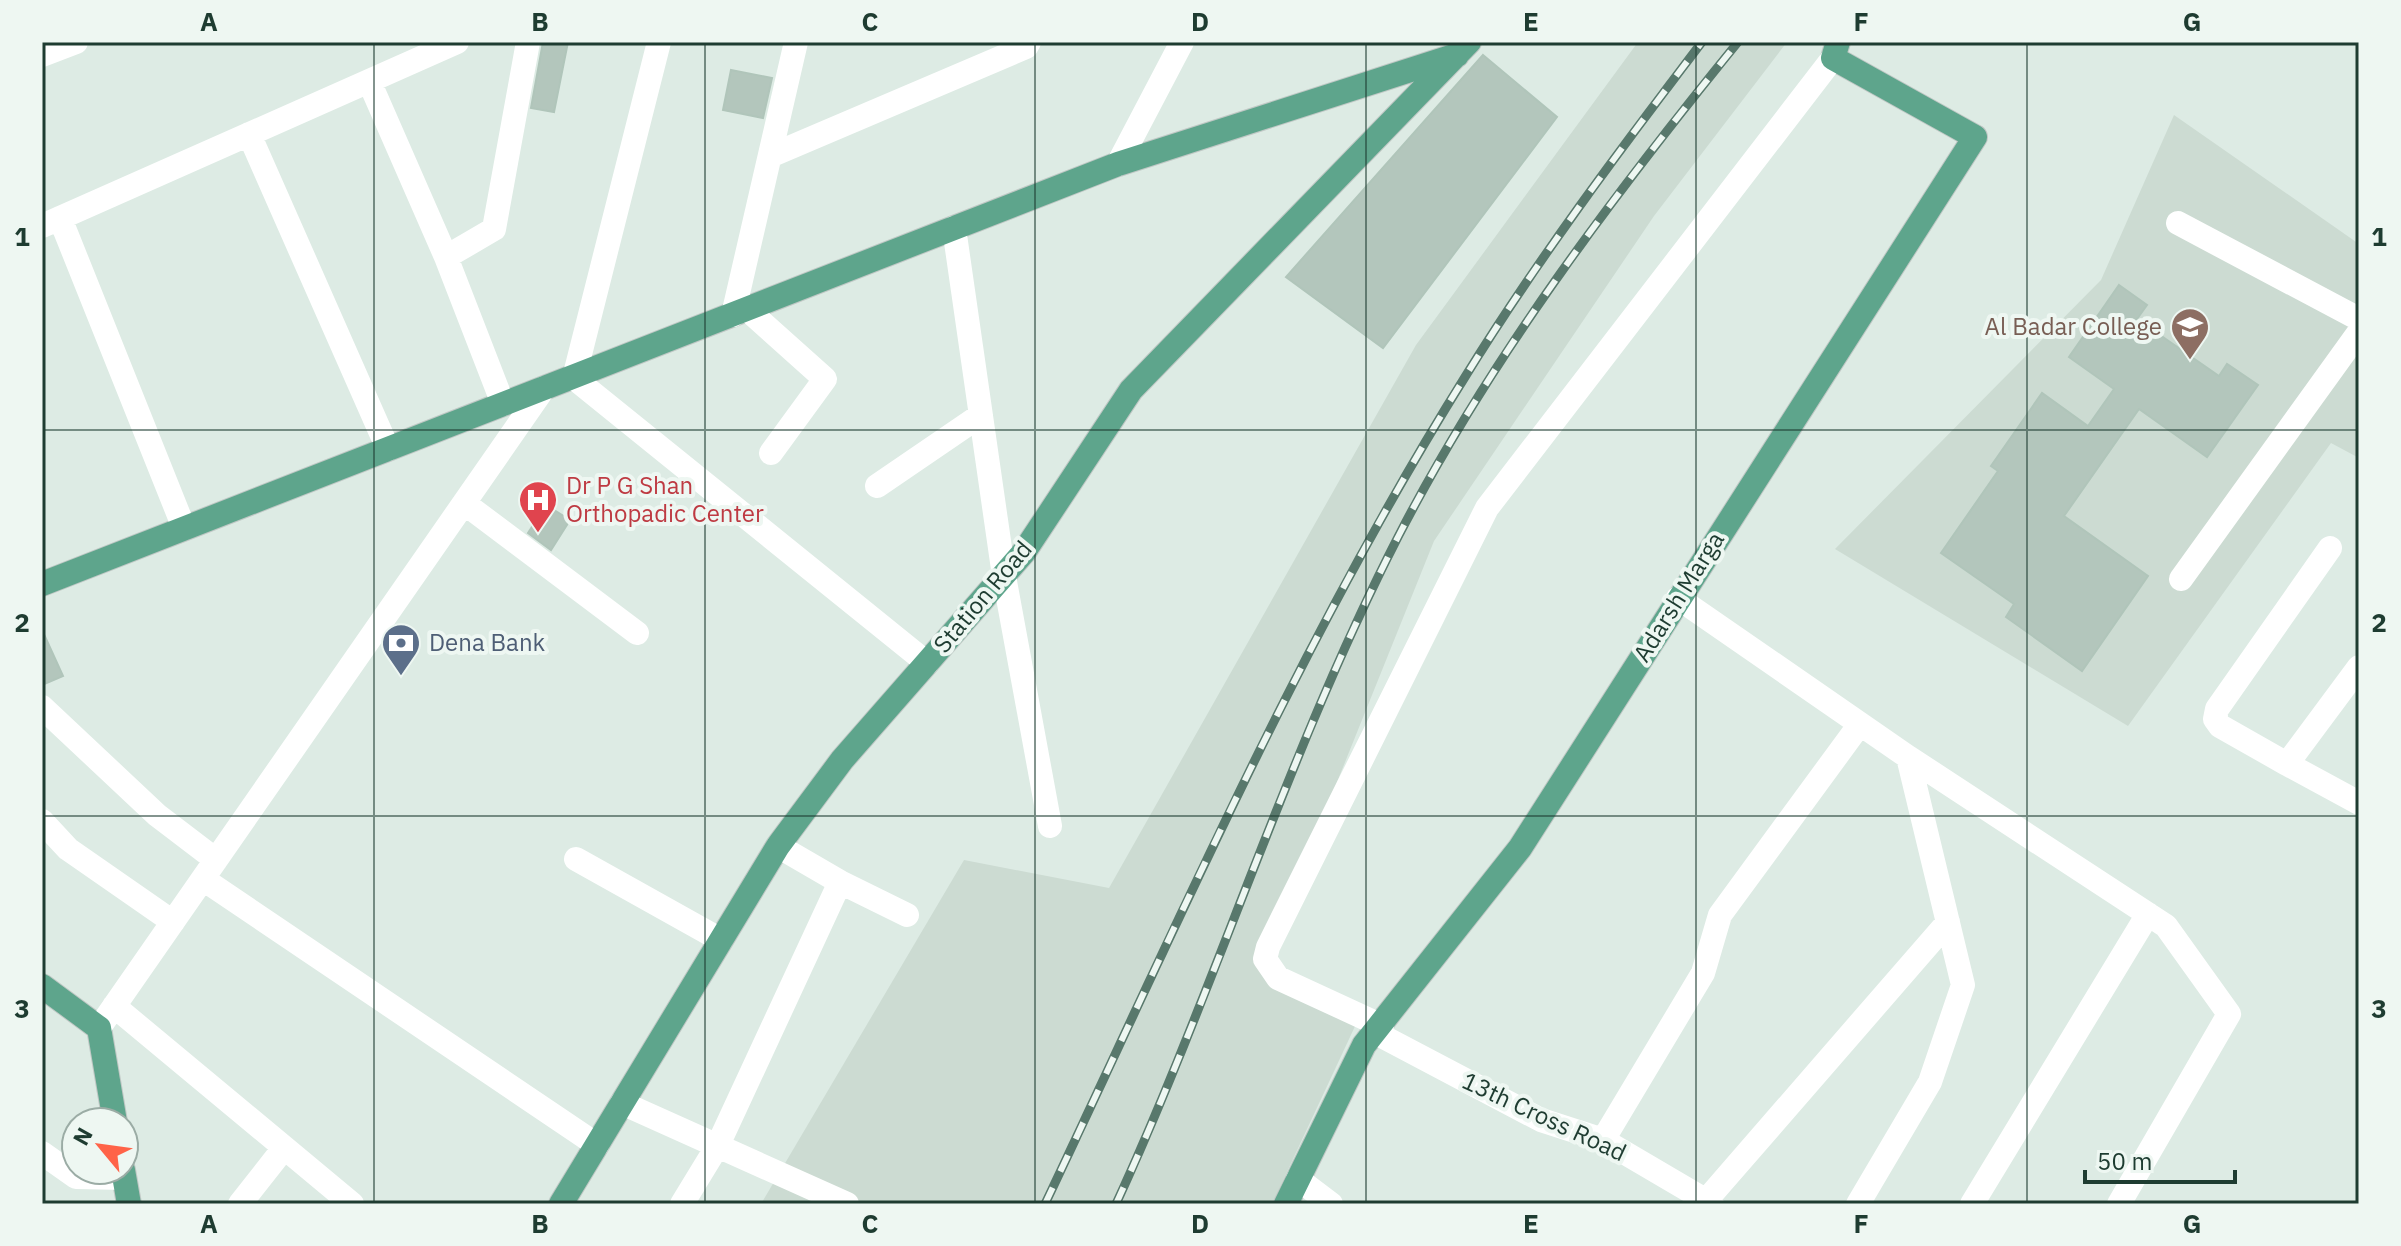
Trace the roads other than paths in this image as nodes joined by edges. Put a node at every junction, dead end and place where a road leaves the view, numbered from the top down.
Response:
1 (76, 42) edge
2 (457, 42) edge
3 (528, 42) edge
4 (659, 42) edge
5 (796, 42) edge
6 (1029, 42) edge
7 (1182, 42) edge
8 (1463, 48) edge
9 (1836, 50) edge
10 (42, 55) edge
11 (369, 81) junction
12 (249, 134) junction
13 (770, 156) junction
14 (1118, 164) junction
15 (51, 222) edge
16 (2178, 223) dead end
17 (954, 228) junction
18 (446, 257) junction
19 (741, 312) junction
20 (2359, 319) edge
21 (2359, 332) edge
22 (574, 378) junction
23 (544, 388) junction
24 (503, 404) junction
25 (981, 415) junction
26 (388, 449) junction
27 (771, 453) dead end
28 (877, 486) dead end
29 (464, 503) junction
30 (184, 528) junction
31 (2330, 548) dead end
32 (1004, 576) junction
33 (2181, 579) dead end
34 (42, 584) edge
35 (1678, 598) junction
36 (637, 633) dead end
37 (927, 663) junction
38 (2355, 681) edge
39 (42, 707) edge
40 (1860, 724) junction
41 (1908, 757) junction
42 (2287, 764) junction
43 (2359, 803) edge
44 (42, 821) edge
45 (1050, 826) dead end
46 (778, 846) junction
47 (576, 859) dead end
48 (209, 870) junction
49 (840, 882) junction
50 (2148, 914) junction
51 (907, 915) dead end
52 (173, 922) junction
53 (1948, 922) junction
54 (721, 940) junction
55 (42, 986) edge
56 (114, 1006) junction
57 (99, 1028) junction
58 (1378, 1029) junction
59 (622, 1103) junction
60 (112, 1106) edge
61 (1603, 1140) junction
62 (597, 1145) junction
63 (718, 1145) junction
64 (284, 1148) junction
65 (42, 1153) edge
66 (60, 1166) edge
67 (1298, 1179) junction
68 (1707, 1203) edge
69 (240, 1204) edge
70 (352, 1204) edge
71 (561, 1204) edge
72 (682, 1204) edge
73 (847, 1204) edge
74 (1286, 1204) edge
75 (1331, 1204) edge
76 (1858, 1204) edge
77 (1972, 1204) edge
78 (2119, 1204) edge

1 - 10 street
2 - 11 street
3 - 18 street
4 - 22 street
5 - 13 street
6 - 13 street
7 - 14 street
8 - 14 main road
8 - 32 main road, Station Road
9 - 35 main road, Adarsh Marga
9 - 58 street, 13th Cross Road
11 - 12 street
11 - 18 street
12 - 15 street
12 - 26 street
13 - 19 street
14 - 17 main road
15 - 30 street
16 - 20 street
17 - 19 main road
17 - 25 street
18 - 24 street
19 - 22 main road
19 - 27 street
21 - 33 street
22 - 23 main road
22 - 37 street
23 - 24 main road
23 - 29 street
24 - 26 main road
25 - 28 street
25 - 32 street
26 - 30 main road
29 - 36 street
29 - 48 street
30 - 34 main road
31 - 42 street
32 - 37 main road, Station Road
32 - 45 street
35 - 40 street
35 - 58 main road, Adarsh Marga
37 - 46 main road, Station Road
38 - 42 street
39 - 48 street
40 - 41 street
40 - 61 street
41 - 50 street
41 - 53 street
42 - 43 street
44 - 52 street
46 - 49 street
46 - 54 main road, Station Road
47 - 54 street
48 - 52 street
48 - 62 street
49 - 51 street
49 - 63 street
50 - 77 street
50 - 78 street
52 - 56 street
53 - 68 street
53 - 76 street
54 - 59 main road, Station Road
55 - 57 main road
56 - 57 street
56 - 64 street
57 - 60 main road
58 - 61 street, 13th Cross Road
58 - 67 main road, Adarsh Marga
59 - 62 main road, Station Road
59 - 63 street
61 - 68 street, 13th Cross Road
62 - 71 main road, Station Road
63 - 72 street
63 - 73 street
64 - 69 street
64 - 70 street
65 - 66 street
67 - 74 main road, Adarsh Marga
67 - 75 street

